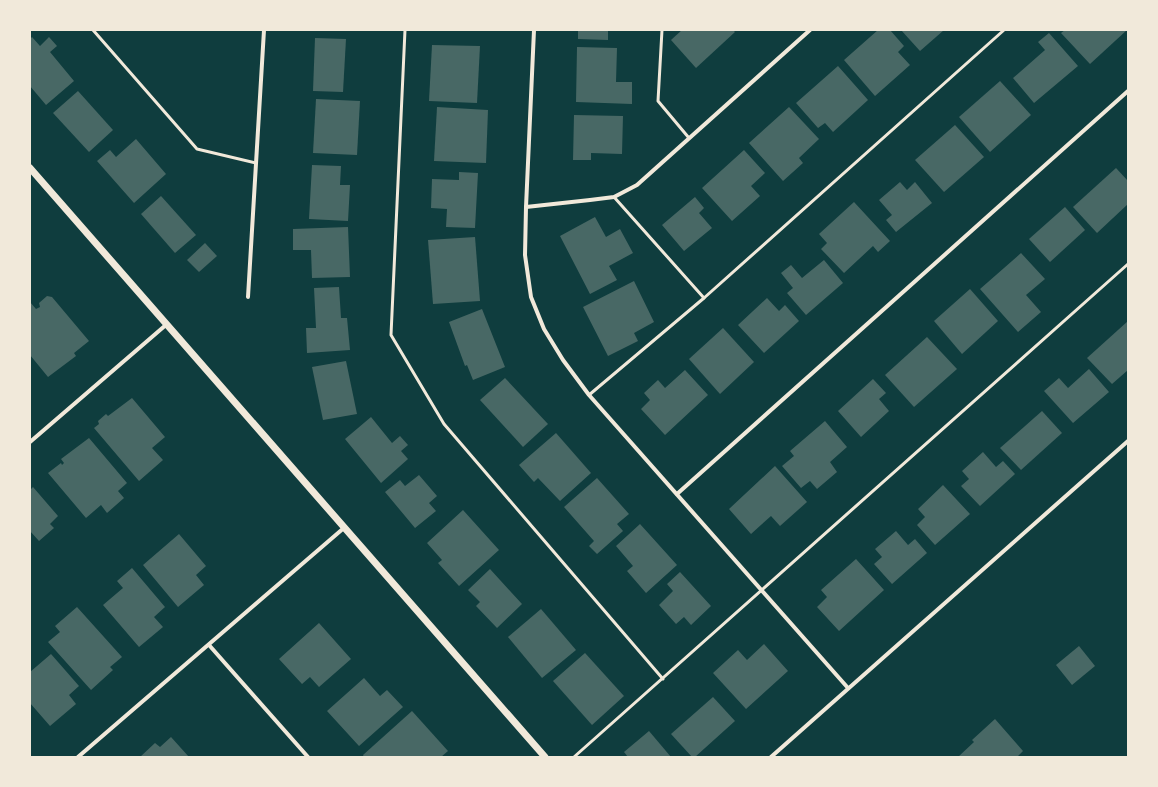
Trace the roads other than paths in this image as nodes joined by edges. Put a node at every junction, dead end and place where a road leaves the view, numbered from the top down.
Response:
1 (92, 30) edge
2 (264, 30) edge
3 (405, 30) edge
4 (534, 30) edge
5 (662, 30) edge
6 (810, 30) edge
7 (1004, 30) edge
8 (1128, 91) edge
9 (689, 138) junction
10 (256, 163) junction
11 (30, 168) edge
12 (614, 197) junction
13 (526, 207) junction
14 (1128, 264) edge
15 (248, 297) dead end
16 (704, 298) junction
17 (167, 324) junction
18 (590, 395) junction
19 (1128, 441) edge
20 (30, 442) edge
21 (678, 494) junction
22 (345, 527) junction
23 (762, 590) junction
24 (209, 645) junction
25 (663, 679) junction
26 (848, 688) junction
27 (78, 757) edge
28 (308, 757) edge
29 (545, 757) edge
30 (574, 757) edge
31 (771, 757) edge

1 - 10 lane
2 - 10 street
3 - 25 lane
4 - 13 street
5 - 9 lane
6 - 9 street
7 - 16 lane
8 - 21 street
9 - 12 street
10 - 15 street
11 - 17 street
12 - 13 street
12 - 16 lane
13 - 18 street
14 - 23 lane
16 - 18 lane
17 - 20 street
17 - 22 street
18 - 21 street
19 - 26 street
21 - 23 street
22 - 24 street
22 - 29 street
23 - 25 lane
23 - 26 street
24 - 27 street
24 - 28 street
25 - 30 lane
26 - 31 street

